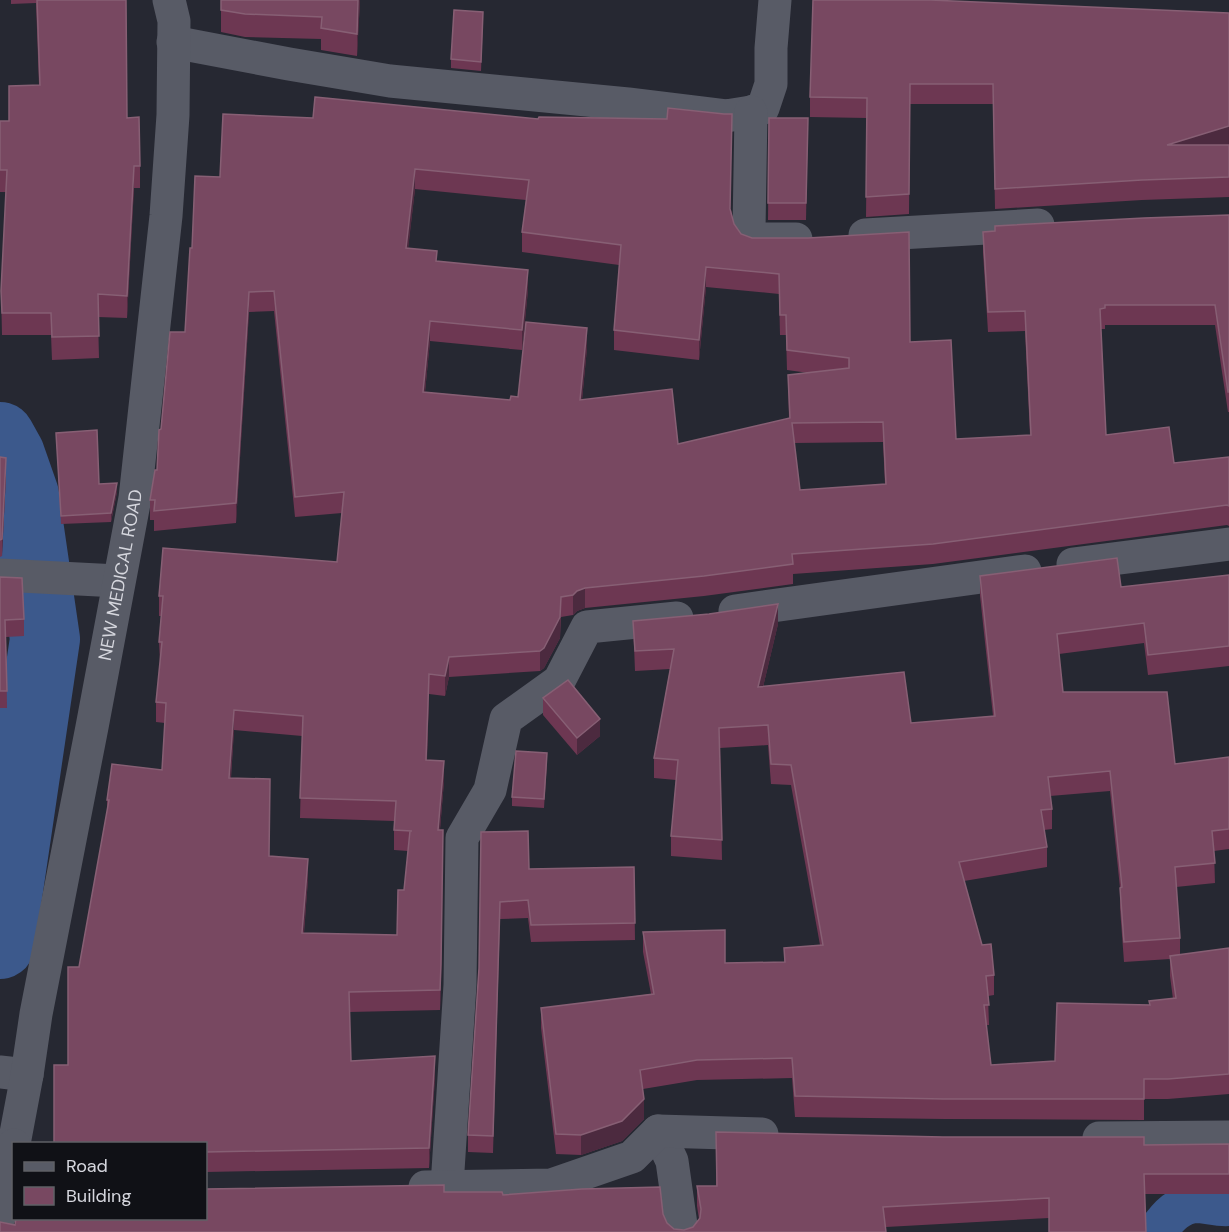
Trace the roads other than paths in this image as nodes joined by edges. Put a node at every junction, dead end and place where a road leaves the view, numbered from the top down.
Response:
1 (169, 0) edge
2 (775, 0) edge
3 (173, 42) junction
4 (751, 112) junction
5 (1071, 223) edge
6 (1229, 544) edge
7 (0, 575) edge
8 (118, 581) junction
9 (13, 1073) edge
10 (658, 1131) junction
11 (794, 1135) edge
12 (1229, 1137) edge
13 (1074, 1138) edge
14 (14, 1142) edge
15 (12, 1158) edge
16 (447, 1186) junction
17 (391, 1188) edge
18 (6, 1201) edge
19 (682, 1232) edge

1 - 3 street, NEW MEDICAL ROAD
2 - 4 street
3 - 4 street
3 - 8 street, NEW MEDICAL ROAD
4 - 5 street
6 - 16 street
7 - 8 street
8 - 9 street, NEW MEDICAL ROAD
9 - 14 street, NEW MEDICAL ROAD
10 - 11 street
10 - 16 street
10 - 19 street
12 - 13 street
15 - 18 street, NEW MEDICAL ROAD
16 - 17 street

